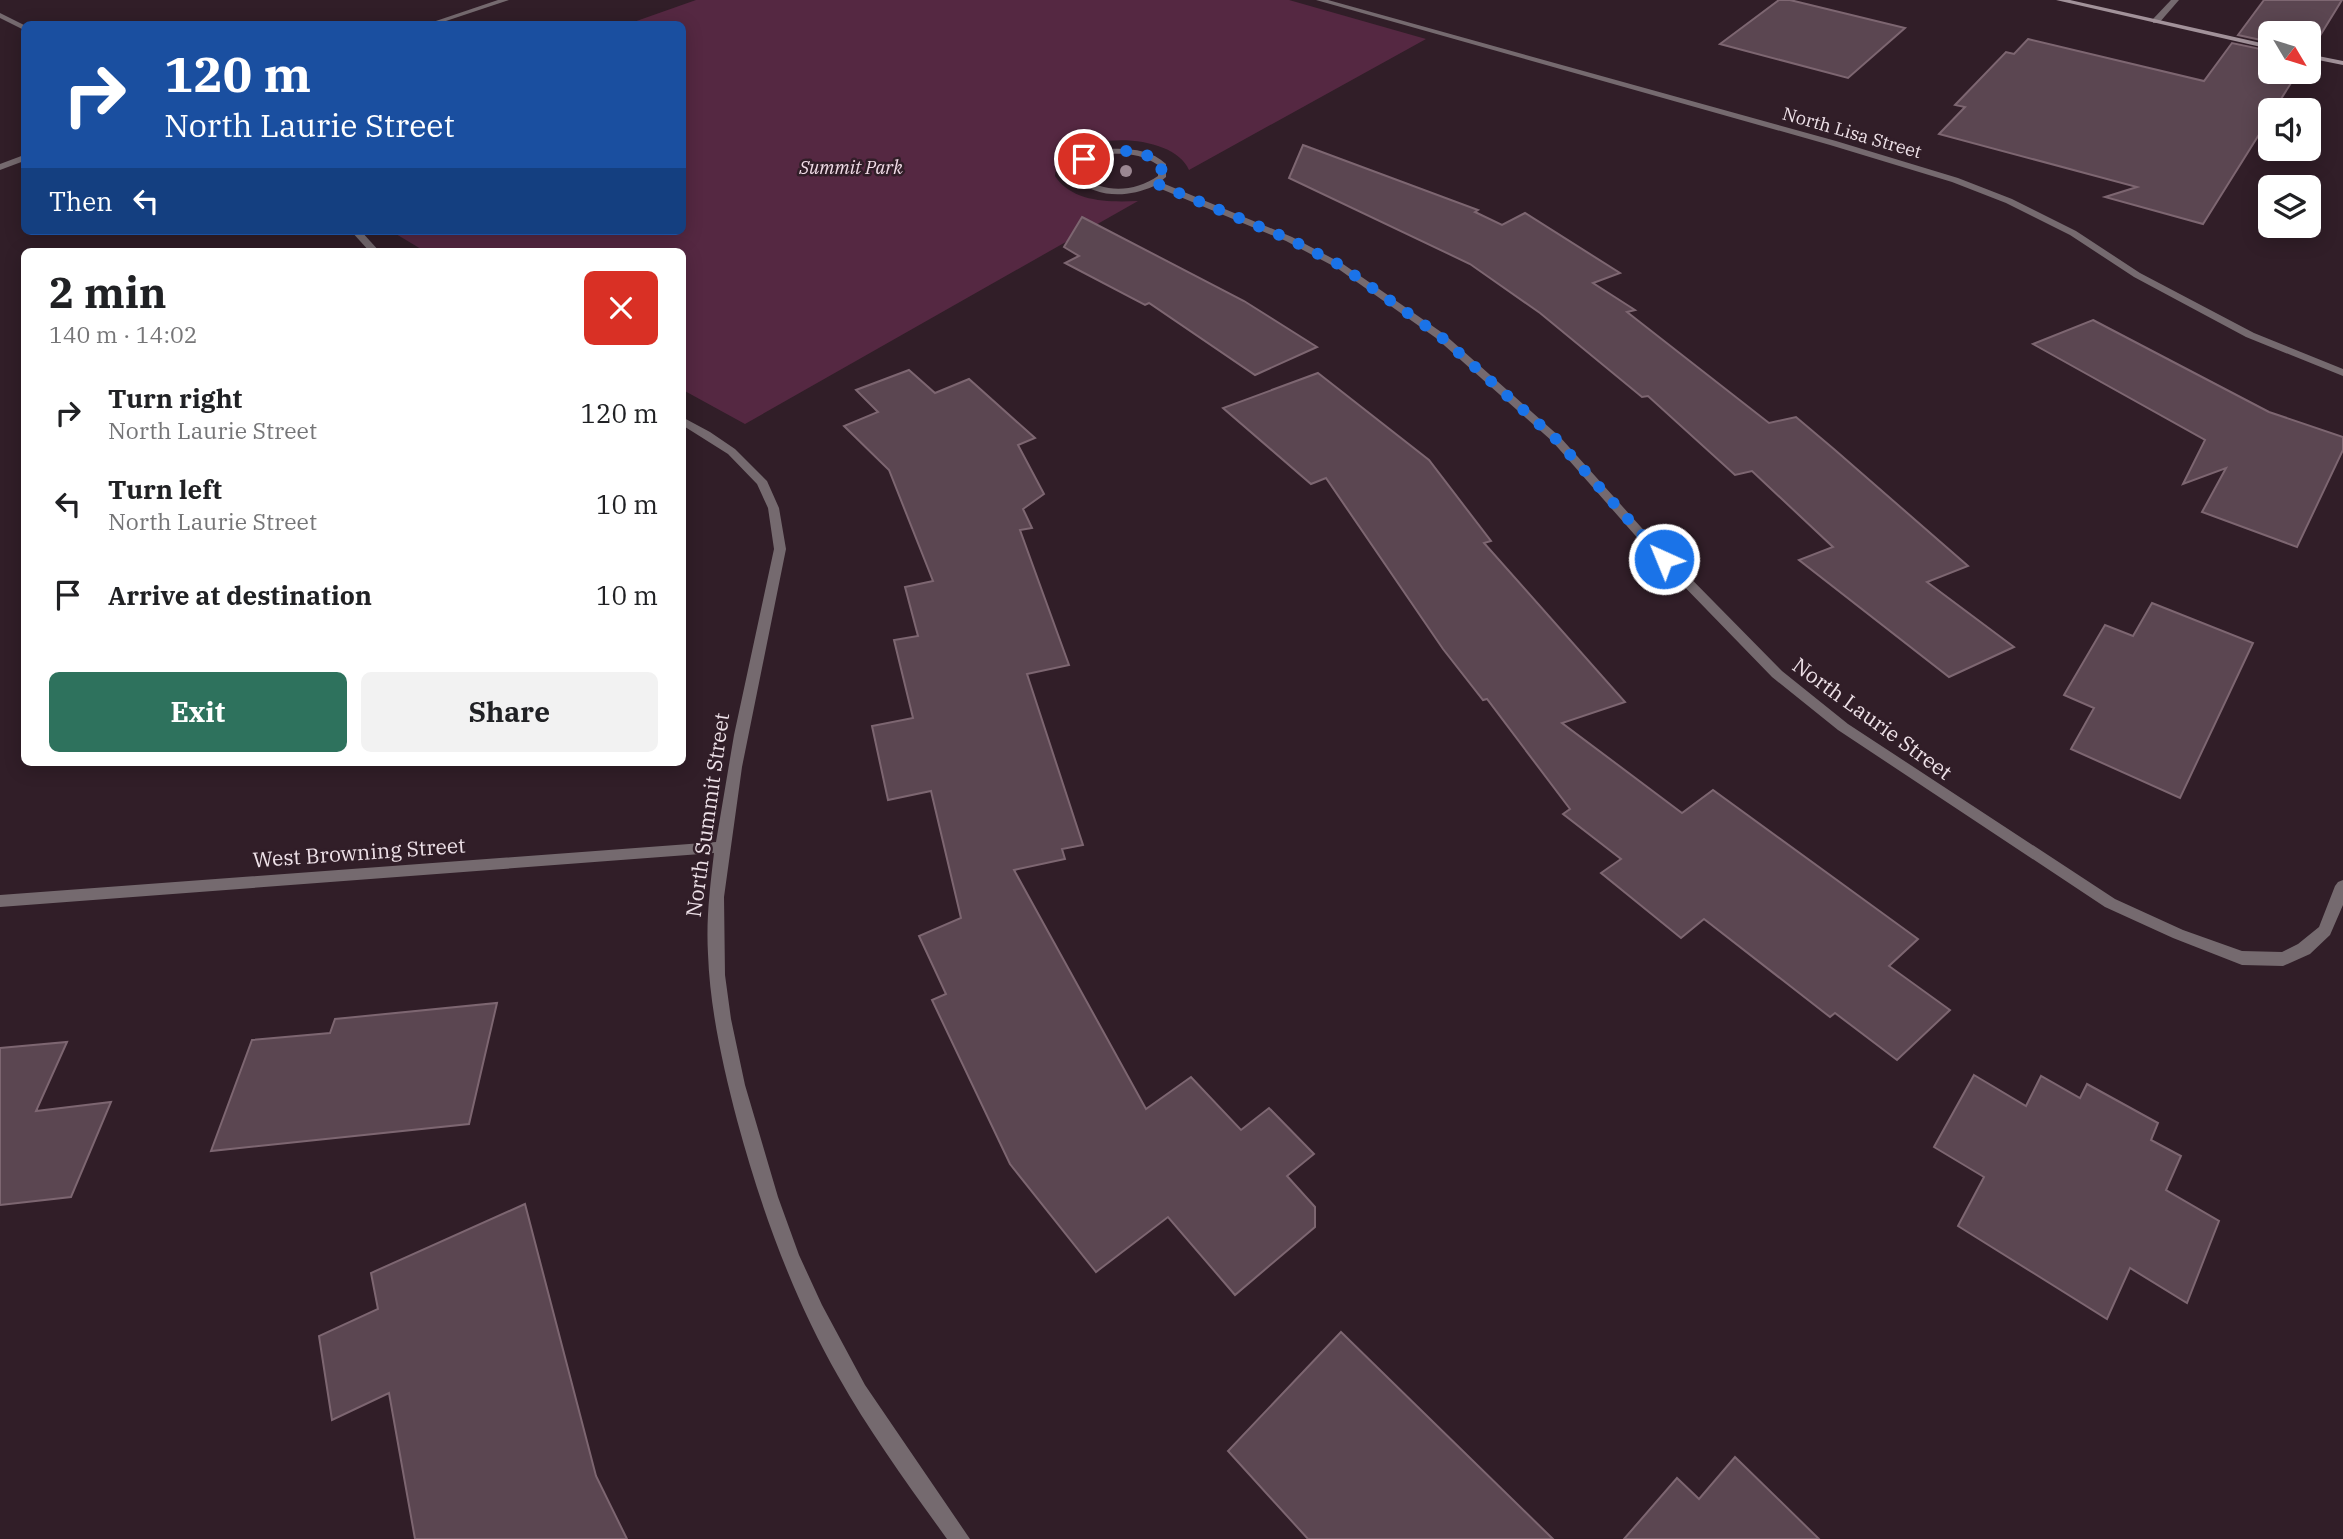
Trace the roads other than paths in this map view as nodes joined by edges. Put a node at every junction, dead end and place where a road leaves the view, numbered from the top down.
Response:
1 (505, 0) edge
2 (1320, 0) edge
3 (2060, 0) edge
4 (2175, 0) edge
5 (0, 15) edge
6 (440, 21) edge
7 (2156, 21) junction
8 (21, 26) edge
9 (2258, 44) edge
10 (2321, 59) edge
11 (2343, 63) edge
12 (21, 160) edge
13 (0, 167) edge
14 (1155, 183) junction
15 (360, 235) edge
16 (371, 248) edge
17 (2343, 373) edge
18 (686, 422) edge
19 (722, 847) junction
20 (2343, 886) edge
21 (0, 901) edge
22 (960, 1539) edge

1 - 6 street
2 - 17 street, North Lisa Street
3 - 7 main road
4 - 7 street
5 - 8 street
7 - 9 main road
10 - 11 main road
12 - 13 street
14 - 14 street
14 - 20 street, North Laurie Street
15 - 16 street
18 - 19 street, North Summit Street
19 - 21 street, West Browning Street
19 - 22 street, North Summit Street

